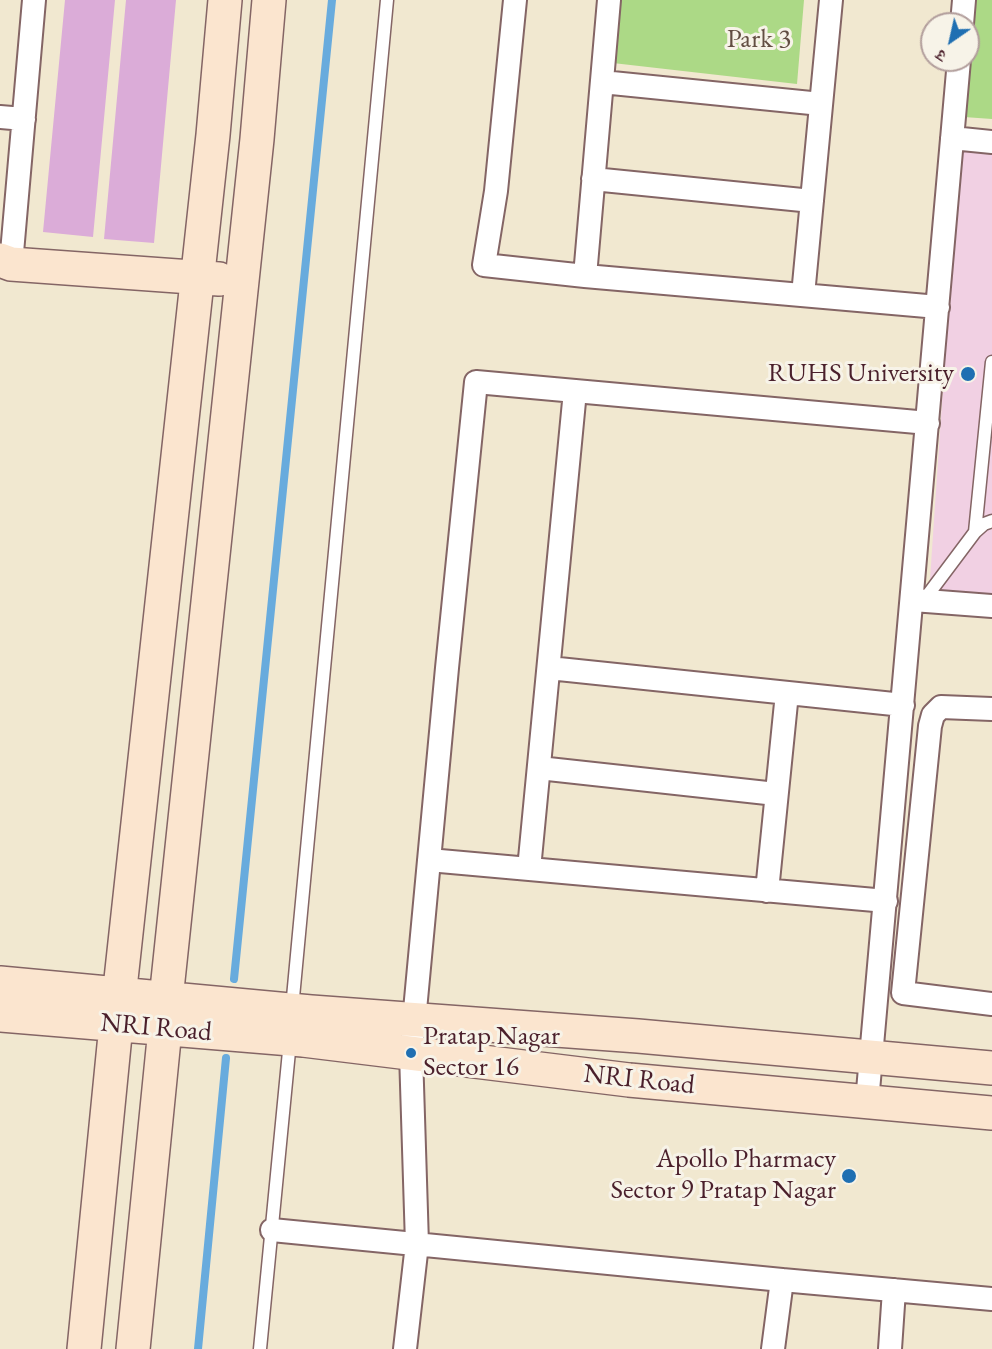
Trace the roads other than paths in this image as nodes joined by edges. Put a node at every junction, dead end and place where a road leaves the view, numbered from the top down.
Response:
1 (34, 0) edge
2 (225, 0) edge
3 (269, 0) edge
4 (387, 0) edge
5 (515, 0) edge
6 (609, 0) edge
7 (831, 0) edge
8 (958, 72) edge
9 (602, 82) junction
10 (821, 104) junction
11 (0, 117) edge
12 (24, 119) junction
13 (952, 138) junction
14 (992, 142) edge
15 (593, 179) junction
16 (812, 201) junction
17 (3, 261) edge
18 (585, 276) junction
19 (197, 277) junction
20 (242, 281) junction
21 (802, 295) junction
22 (938, 307) junction
23 (992, 362) edge
24 (575, 391) junction
25 (928, 423) junction
26 (992, 521) edge
27 (975, 532) junction
28 (918, 600) junction
29 (992, 606) edge
30 (549, 668) junction
31 (788, 693) junction
32 (903, 705) junction
33 (992, 709) edge
34 (539, 768) junction
35 (777, 794) junction
36 (429, 860) junction
37 (529, 869) junction
38 (766, 891) junction
39 (886, 901) junction
40 (0, 983) edge
41 (121, 993) junction
42 (991, 998) edge
43 (166, 1014) junction
44 (0, 1015) edge
45 (415, 1020) junction
46 (291, 1024) junction
47 (116, 1025) junction
48 (411, 1053) junction
49 (872, 1058) junction
50 (992, 1068) edge
51 (867, 1102) junction
52 (992, 1113) edge
53 (272, 1230) junction
54 (417, 1244) junction
55 (782, 1280) junction
56 (894, 1290) junction
57 (992, 1299) edge
58 (84, 1349) edge
59 (132, 1349) edge
60 (260, 1349) edge
61 (405, 1349) edge
62 (773, 1349) edge
63 (890, 1349) edge

1 - 12 street
2 - 19 street
3 - 20 street
4 - 46 lane
5 - 18 street
6 - 9 street
7 - 10 street
8 - 13 street
9 - 10 street
9 - 15 street
10 - 16 street
11 - 12 street
12 - 17 street
13 - 14 street
13 - 22 street
15 - 16 street
15 - 18 street
16 - 21 street
17 - 19 street
18 - 21 street
19 - 20 street
19 - 41 street
20 - 43 street
21 - 22 street
22 - 25 street
23 - 27 lane
24 - 25 street
24 - 30 street
24 - 36 street
25 - 28 street
26 - 27 lane
27 - 28 lane
28 - 29 street
28 - 32 street
30 - 31 street
30 - 34 street
31 - 32 street
31 - 35 street
32 - 39 street
33 - 42 street
34 - 35 street
34 - 37 street
35 - 38 street
36 - 37 street
36 - 45 street
37 - 38 street
38 - 39 street
39 - 49 street
40 - 41 street, NRI Road
41 - 43 street, NRI Road
41 - 47 street
43 - 46 street, NRI Road
43 - 47 street, NRI Road
43 - 59 street
44 - 47 street, NRI Road
45 - 46 street, NRI Road
45 - 48 street
45 - 49 street, NRI Road
46 - 48 street, NRI Road
46 - 53 lane
47 - 58 street
48 - 51 street, NRI Road
48 - 54 street
49 - 50 street, NRI Road
49 - 51 street
51 - 52 street, NRI Road
53 - 54 street
53 - 60 lane
54 - 55 street
54 - 61 street
55 - 56 street
55 - 62 street
56 - 57 street
56 - 63 street

